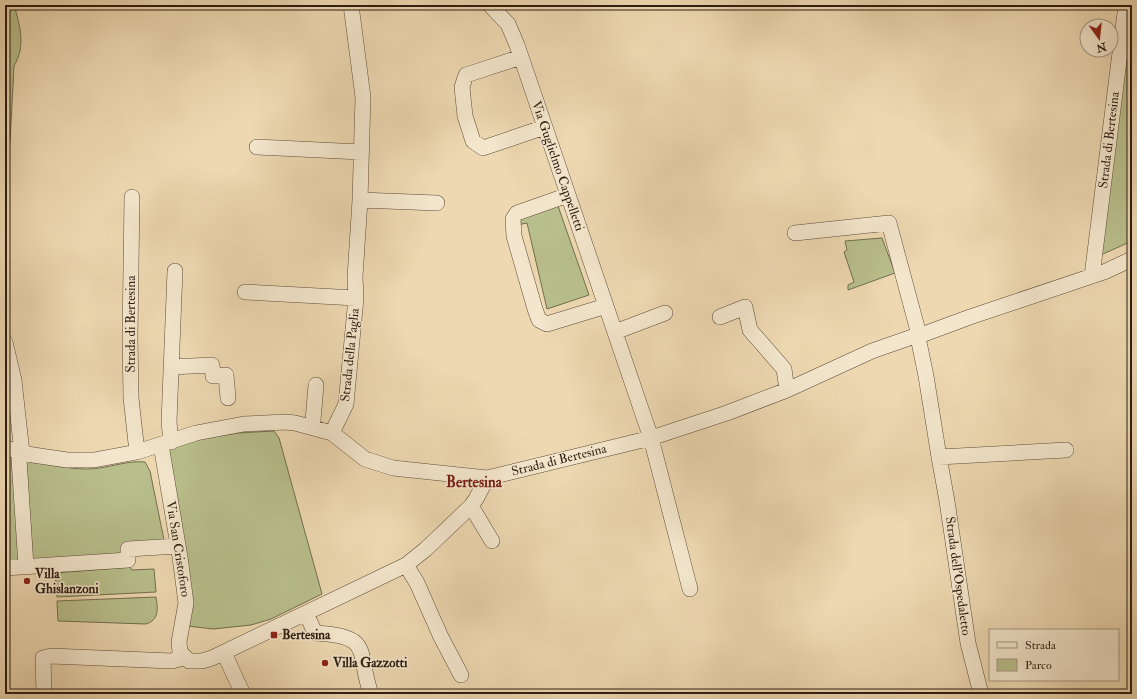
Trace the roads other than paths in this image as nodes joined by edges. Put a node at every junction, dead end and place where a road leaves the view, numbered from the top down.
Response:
1 (350, 5) edge
2 (490, 5) edge
3 (1126, 5) edge
4 (521, 57) junction
5 (545, 127) junction
6 (257, 148) dead end
7 (361, 152) junction
8 (568, 195) junction
9 (132, 197) dead end
10 (360, 200) junction
11 (437, 203) dead end
12 (795, 233) dead end
13 (1132, 259) edge
14 (175, 271) dead end
15 (1092, 276) junction
16 (245, 292) dead end
17 (356, 298) junction
18 (606, 306) junction
19 (665, 313) dead end
20 (720, 317) dead end
21 (614, 332) junction
22 (918, 336) junction
23 (5, 342) edge
24 (171, 367) junction
25 (316, 386) dead end
26 (787, 390) junction
27 (228, 398) dead end
28 (310, 427) junction
29 (332, 434) junction
30 (651, 438) junction
31 (166, 443) junction
32 (5, 448) edge
33 (1066, 450) dead end
34 (137, 452) junction
35 (22, 453) junction
36 (939, 457) junction
37 (487, 478) junction
38 (471, 506) junction
39 (492, 541) dead end
40 (178, 546) junction
41 (406, 565) junction
42 (26, 566) junction
43 (5, 568) edge
44 (690, 589) dead end
45 (306, 613) junction
46 (224, 652) junction
47 (185, 657) junction
48 (461, 675) dead end
49 (44, 694) edge
50 (244, 694) edge
51 (371, 694) edge
52 (981, 694) edge

1 - 7 street, Strada della Paglia
2 - 4 street, Via Guglielmo Cappelletti
3 - 15 street, Strada di Bertesina
4 - 5 street, Via Guglielmo Cappelletti
4 - 5 street
5 - 8 street, Via Guglielmo Cappelletti
6 - 7 street
7 - 10 street, Strada della Paglia
8 - 18 street, Via Guglielmo Cappelletti
8 - 18 street
9 - 34 street, Strada di Bertesina
10 - 11 street
10 - 17 street, Strada della Paglia
12 - 22 street
13 - 15 street, Strada di Bertesina
14 - 24 street
15 - 22 street, Strada di Bertesina
16 - 17 street, Strada della Paglia
17 - 29 street, Strada della Paglia
18 - 21 street, Via Guglielmo Cappelletti
19 - 21 street
20 - 26 street
21 - 30 street, Via Guglielmo Cappelletti
22 - 26 street, Strada di Bertesina
22 - 36 street, Strada dell'Ospedaletto
23 - 35 street
24 - 27 street
24 - 31 street
25 - 28 street
26 - 30 street, Strada di Bertesina
28 - 29 street, Strada di Bertesina
28 - 31 street, Strada di Bertesina
29 - 37 street, Strada di Bertesina
30 - 37 street, Strada di Bertesina
30 - 44 street
31 - 34 street, Strada di Bertesina
31 - 40 street, Via San Cristoforo
32 - 35 street, Strada di Bertesina
33 - 36 street
34 - 35 street, Strada di Bertesina
35 - 42 street
36 - 52 street, Strada dell'Ospedaletto
37 - 38 street
38 - 39 street
38 - 41 street
40 - 42 street
40 - 47 street, Via San Cristoforo
41 - 45 street
41 - 48 street
42 - 43 street
45 - 46 street
45 - 51 street
46 - 47 street
46 - 50 street
47 - 49 street

